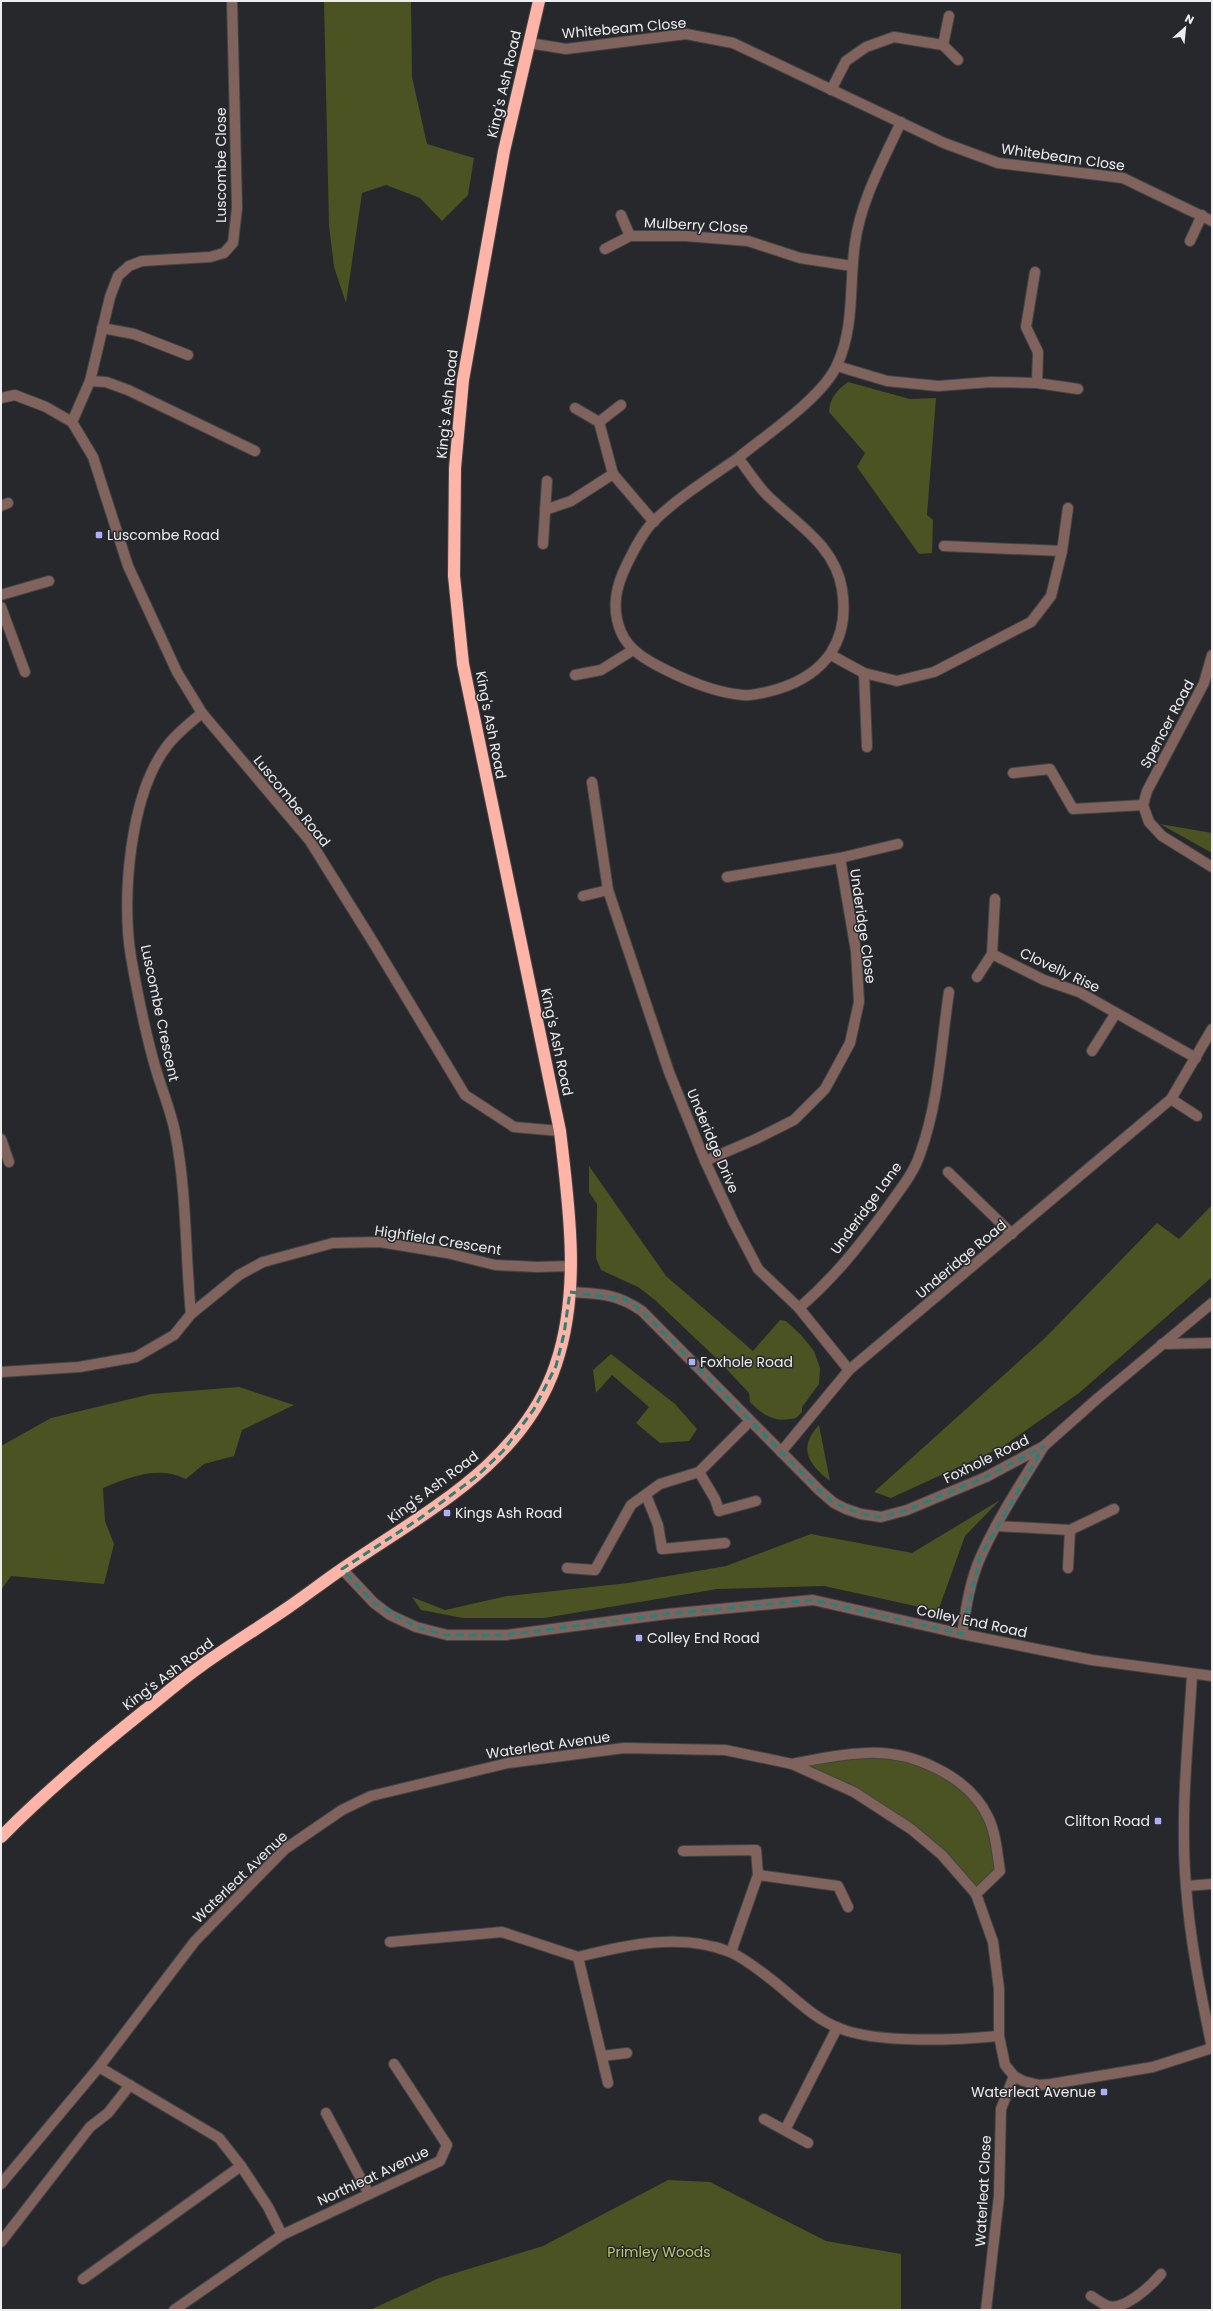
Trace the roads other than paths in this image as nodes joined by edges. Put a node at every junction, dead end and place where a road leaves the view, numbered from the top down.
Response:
1 (232, 1) edge
2 (539, 1) edge
3 (949, 16) dead end
4 (529, 43) junction
5 (943, 45) junction
6 (958, 60) dead end
7 (831, 90) junction
8 (901, 122) junction
9 (621, 215) dead end
10 (1202, 216) junction
11 (1212, 221) edge
12 (630, 236) junction
13 (1190, 240) dead end
14 (605, 249) dead end
15 (852, 266) junction
16 (1035, 272) dead end
17 (102, 328) junction
18 (188, 356) dead end
19 (837, 366) junction
20 (90, 381) junction
21 (1037, 383) junction
22 (1078, 389) dead end
23 (1, 398) edge
24 (621, 406) dead end
25 (575, 408) dead end
26 (72, 422) junction
27 (599, 422) junction
28 (255, 451) dead end
29 (738, 458) junction
30 (613, 474) junction
31 (547, 481) dead end
32 (1068, 508) dead end
33 (545, 510) junction
34 (654, 522) junction
35 (543, 544) dead end
36 (944, 546) dead end
37 (1062, 551) junction
38 (49, 581) dead end
39 (1, 595) edge
40 (1, 606) edge
41 (633, 650) junction
42 (831, 655) junction
43 (1212, 655) edge
44 (25, 672) dead end
45 (864, 673) junction
46 (575, 675) dead end
47 (202, 713) junction
48 (867, 747) dead end
49 (1012, 773) dead end
50 (592, 782) dead end
51 (1143, 805) junction
52 (898, 844) dead end
53 (840, 858) junction
54 (1212, 867) edge
55 (727, 877) dead end
56 (608, 890) junction
57 (584, 896) dead end
58 (995, 899) dead end
59 (992, 954) junction
60 (977, 977) dead end
61 (949, 992) dead end
62 (1116, 1013) junction
63 (1212, 1029) edge
64 (1092, 1051) dead end
65 (1196, 1058) junction
66 (1171, 1099) junction
67 (1197, 1116) dead end
68 (560, 1131) junction
69 (1, 1139) edge
70 (705, 1161) junction
71 (10, 1162) dead end
72 (948, 1172) dead end
73 (1012, 1234) junction
74 (570, 1266) junction
75 (570, 1292) junction
76 (1212, 1303) edge
77 (799, 1308) junction
78 (190, 1314) junction
79 (1212, 1343) edge
80 (1162, 1344) junction
81 (849, 1370) junction
82 (1, 1372) edge
83 (750, 1421) junction
84 (1044, 1446) junction
85 (782, 1452) junction
86 (699, 1472) junction
87 (646, 1495) junction
88 (756, 1501) dead end
89 (1114, 1509) dead end
90 (996, 1526) junction
91 (1070, 1530) junction
92 (725, 1543) dead end
93 (568, 1568) dead end
94 (1068, 1568) dead end
95 (342, 1569) junction
96 (962, 1634) junction
97 (1192, 1675) junction
98 (1212, 1676) edge
99 (792, 1764) junction
100 (1, 1837) edge
101 (683, 1851) dead end
102 (758, 1876) junction
103 (1212, 1884) edge
104 (1186, 1886) junction
105 (976, 1894) junction
106 (848, 1908) dead end
107 (390, 1942) dead end
108 (731, 1952) junction
109 (578, 1957) junction
110 (837, 2028) junction
111 (999, 2036) junction
112 (1212, 2048) edge
113 (627, 2053) dead end
114 (602, 2056) junction
115 (394, 2064) dead end
116 (99, 2066) junction
117 (1014, 2076) junction
118 (608, 2083) dead end
119 (130, 2085) junction
120 (326, 2113) dead end
121 (764, 2118) dead end
122 (784, 2130) junction
123 (808, 2143) dead end
124 (241, 2166) junction
125 (1, 2184) edge
126 (369, 2194) junction
127 (282, 2235) junction
128 (1, 2242) edge
129 (1161, 2274) dead end
130 (83, 2279) dead end
131 (1091, 2296) dead end
132 (1109, 2308) edge
133 (174, 2310) edge
134 (986, 2310) edge

1 - 17 street, Luscombe Close
2 - 4 highway, King's Ash Road
3 - 5 street
4 - 7 street, Whitebeam Close
4 - 68 highway, King's Ash Road
5 - 6 street
5 - 7 street
7 - 8 street, Whitebeam Close
8 - 10 street, Whitebeam Close
8 - 15 street
9 - 12 street, Mulberry Close
10 - 11 street, Whitebeam Close
10 - 13 street
12 - 14 street, Mulberry Close
12 - 15 street, Mulberry Close
15 - 19 street
16 - 21 street
17 - 18 street
17 - 20 street, Luscombe Close
19 - 21 street
19 - 29 street
20 - 26 street, Luscombe Close
20 - 28 street
21 - 22 street
23 - 26 street
24 - 27 street
25 - 27 street
26 - 47 street, Luscombe Road
27 - 30 street
29 - 34 street
29 - 42 street
30 - 33 street
30 - 34 street
31 - 33 street
32 - 37 street
33 - 35 street
34 - 41 street
36 - 37 street
37 - 45 street
38 - 39 street
40 - 44 street
41 - 42 street
41 - 46 street
42 - 45 street
43 - 51 street, Spencer Road
45 - 48 street
47 - 68 street, Luscombe Road
47 - 78 street, Luscombe Crescent
49 - 51 street
50 - 56 street, Underidge Drive
51 - 54 street
52 - 53 street, Underidge Close
53 - 55 street, Underidge Close
53 - 70 street, Underidge Close
56 - 57 street
56 - 70 street, Underidge Drive
58 - 59 street
59 - 60 street
59 - 62 street, Clovelly Rise
61 - 77 street, Underidge Lane
62 - 64 street
62 - 65 street, Clovelly Rise
63 - 65 street, Underidge Road
65 - 66 street, Underidge Road
66 - 67 street
66 - 73 street, Underidge Road
68 - 74 highway, King's Ash Road
69 - 71 street
70 - 77 street, Underidge Drive
72 - 73 street
73 - 81 street, Underidge Road
74 - 75 highway, King's Ash Road
74 - 78 street, Highfield Crescent
75 - 83 street, Foxhole Road
75 - 95 highway, King's Ash Road
76 - 80 street, Foxhole Road
77 - 81 street, Underidge Drive
78 - 82 street, Highfield Crescent
79 - 80 street
80 - 84 street, Foxhole Road
81 - 85 street, Underidge Road
83 - 85 street, Foxhole Road
83 - 86 street
84 - 85 street, Foxhole Road
84 - 90 street
86 - 87 street
86 - 88 street
87 - 92 street
87 - 93 street
89 - 91 street
90 - 91 street
90 - 96 street
91 - 94 street
95 - 96 street, Colley End Road
95 - 100 highway, King's Ash Road
96 - 97 street, Colley End Road
97 - 98 street, Colley End Road
97 - 104 street
99 - 105 street, Waterleat Avenue
99 - 105 street, Waterleat Avenue
99 - 116 street, Waterleat Avenue
101 - 102 street
102 - 106 street
102 - 108 street
103 - 104 street
104 - 112 street
105 - 111 street, Waterleat Avenue
107 - 109 street
108 - 109 street
108 - 110 street
109 - 114 street
110 - 111 street
110 - 122 street
111 - 117 street, Waterleat Avenue
112 - 117 street
113 - 114 street
114 - 118 street
115 - 126 street, Northleat Avenue
116 - 119 street
116 - 125 street, Waterleat Avenue
117 - 134 street, Waterleat Close
119 - 124 street
119 - 128 street
120 - 126 street
121 - 122 street
122 - 123 street
124 - 127 street
124 - 130 street
126 - 127 street, Northleat Avenue
127 - 133 street, Northleat Avenue
129 - 132 street
131 - 132 street

